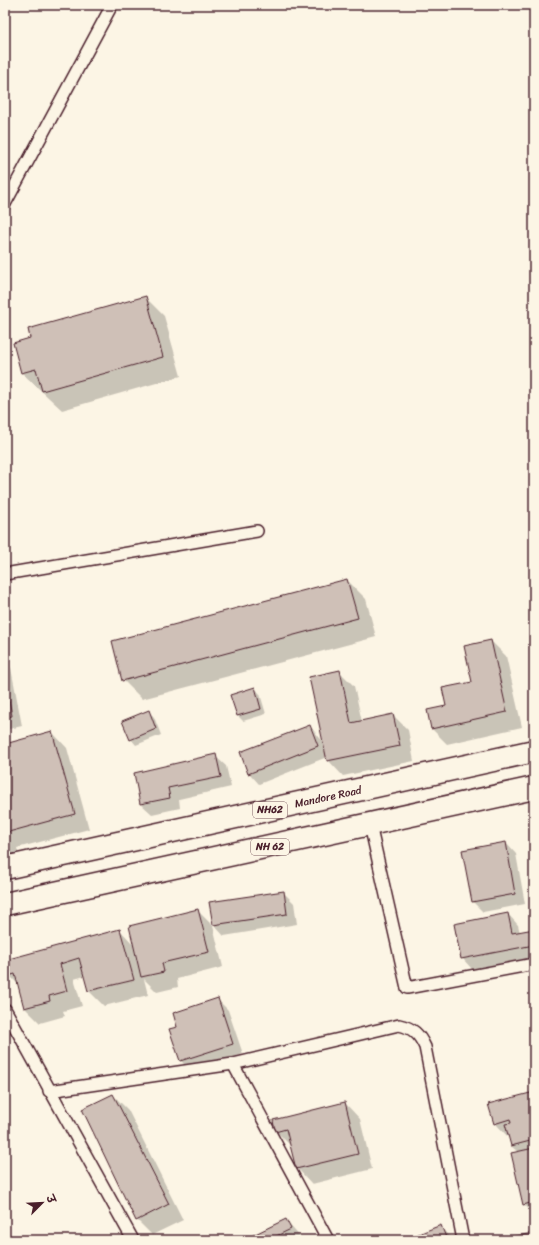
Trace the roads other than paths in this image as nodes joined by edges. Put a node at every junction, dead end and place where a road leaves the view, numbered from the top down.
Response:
1 (112, 5) edge
2 (5, 204) edge
3 (257, 531) dead end
4 (5, 574) edge
5 (534, 751) edge
6 (534, 788) edge
7 (370, 825) junction
8 (5, 868) edge
9 (5, 904) edge
10 (534, 964) edge
11 (5, 1009) edge
12 (233, 1064) junction
13 (49, 1091) junction
14 (133, 1240) edge
15 (328, 1240) edge
16 (463, 1240) edge

1 - 2 lane
3 - 4 lane
5 - 8 highway, Mandore Road / NH62
6 - 7 highway, NH 62
7 - 9 highway, NH 62
7 - 10 lane
11 - 13 lane
12 - 13 lane
12 - 15 lane
12 - 16 lane
13 - 14 lane

